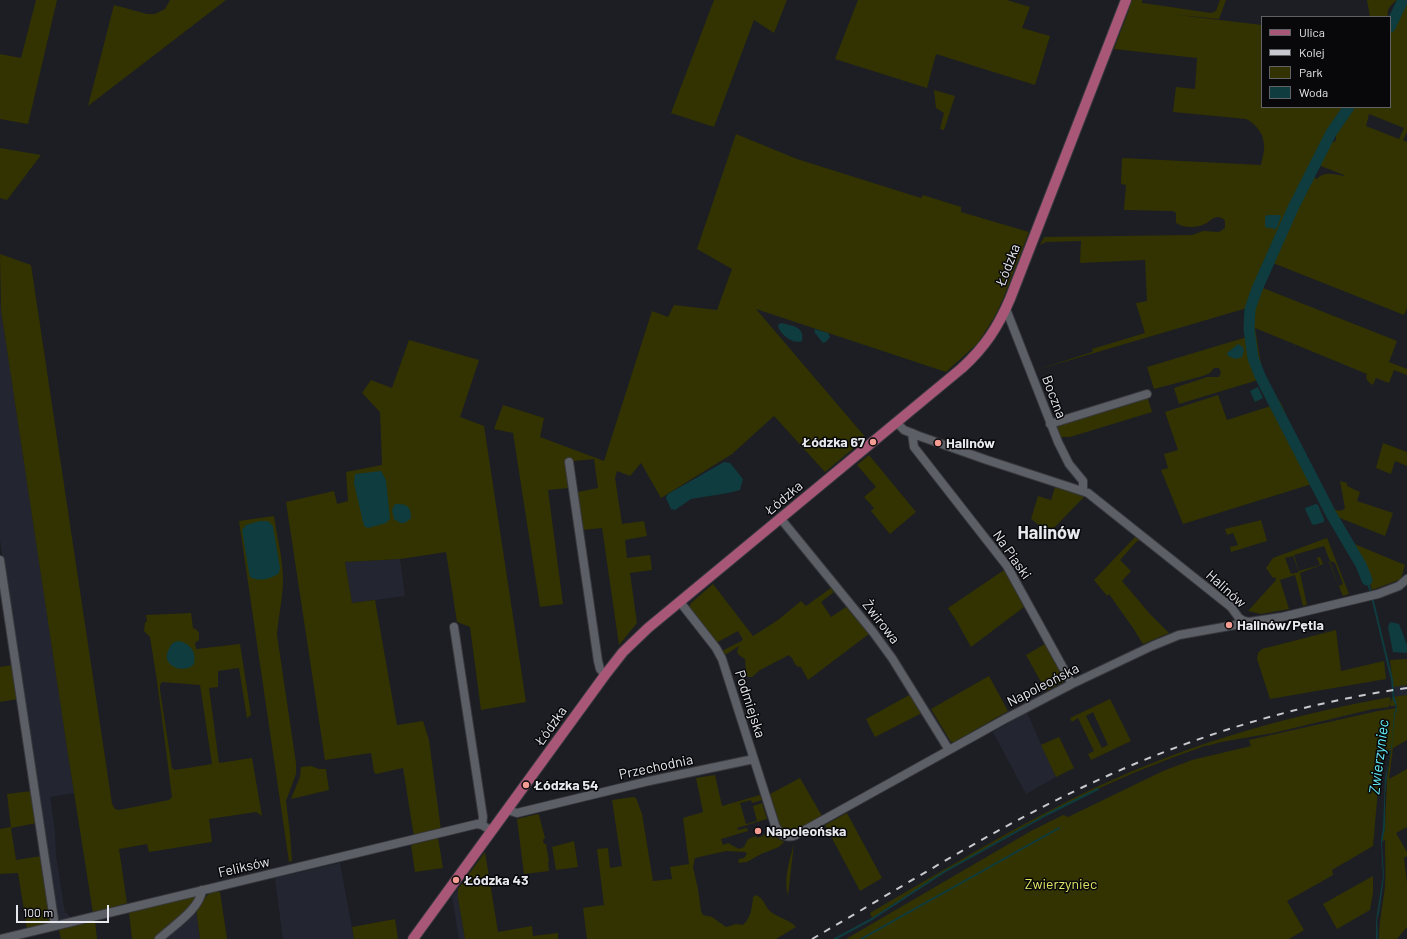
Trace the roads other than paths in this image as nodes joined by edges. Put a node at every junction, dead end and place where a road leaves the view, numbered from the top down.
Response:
1 (1126, 0) edge
2 (1006, 309) junction
3 (1147, 394) dead end
4 (897, 423) junction
5 (1050, 424) junction
6 (916, 434) junction
7 (569, 462) dead end
8 (1083, 491) junction
9 (781, 519) junction
10 (0, 560) edge
11 (1407, 579) edge
12 (680, 602) junction
13 (1237, 616) junction
14 (1244, 622) junction
15 (1229, 625) junction
16 (454, 627) dead end
17 (605, 675) junction
18 (1072, 684) junction
19 (949, 750) junction
20 (754, 759) junction
21 (508, 810) junction
22 (482, 825) junction
23 (775, 825) joint
24 (492, 831) junction
25 (202, 890) junction
26 (55, 926) junction
27 (3, 939) edge
28 (159, 939) edge
29 (413, 939) edge

1 - 2 main road, Łódzka
2 - 4 main road, Łódzka
2 - 5 street, Boczna
3 - 5 street
4 - 6 street, Halinów
4 - 9 main road, Łódzka
5 - 8 street, Boczna
6 - 8 street, Halinów
6 - 18 street, Na Piaski
7 - 17 street
8 - 13 street, Halinów
9 - 12 main road, Łódzka
9 - 19 street, Żwirowa
10 - 26 street
11 - 14 street, Napoleońska
12 - 17 main road, Łódzka
12 - 20 street, Podmiejska
13 - 14 street, Halinów
13 - 15 street
14 - 15 street, Napoleońska
15 - 18 street, Napoleońska
16 - 22 street
17 - 21 main road, Łódzka
18 - 19 street, Napoleońska
19 - 23 street, Napoleońska
20 - 21 street, Przechodnia
20 - 23 street, Podmiejska
21 - 24 main road, Łódzka
22 - 24 street
22 - 25 street, Feliksów
24 - 29 main road, Łódzka
25 - 26 street, Feliksów
25 - 28 street
26 - 27 street, Feliksów

